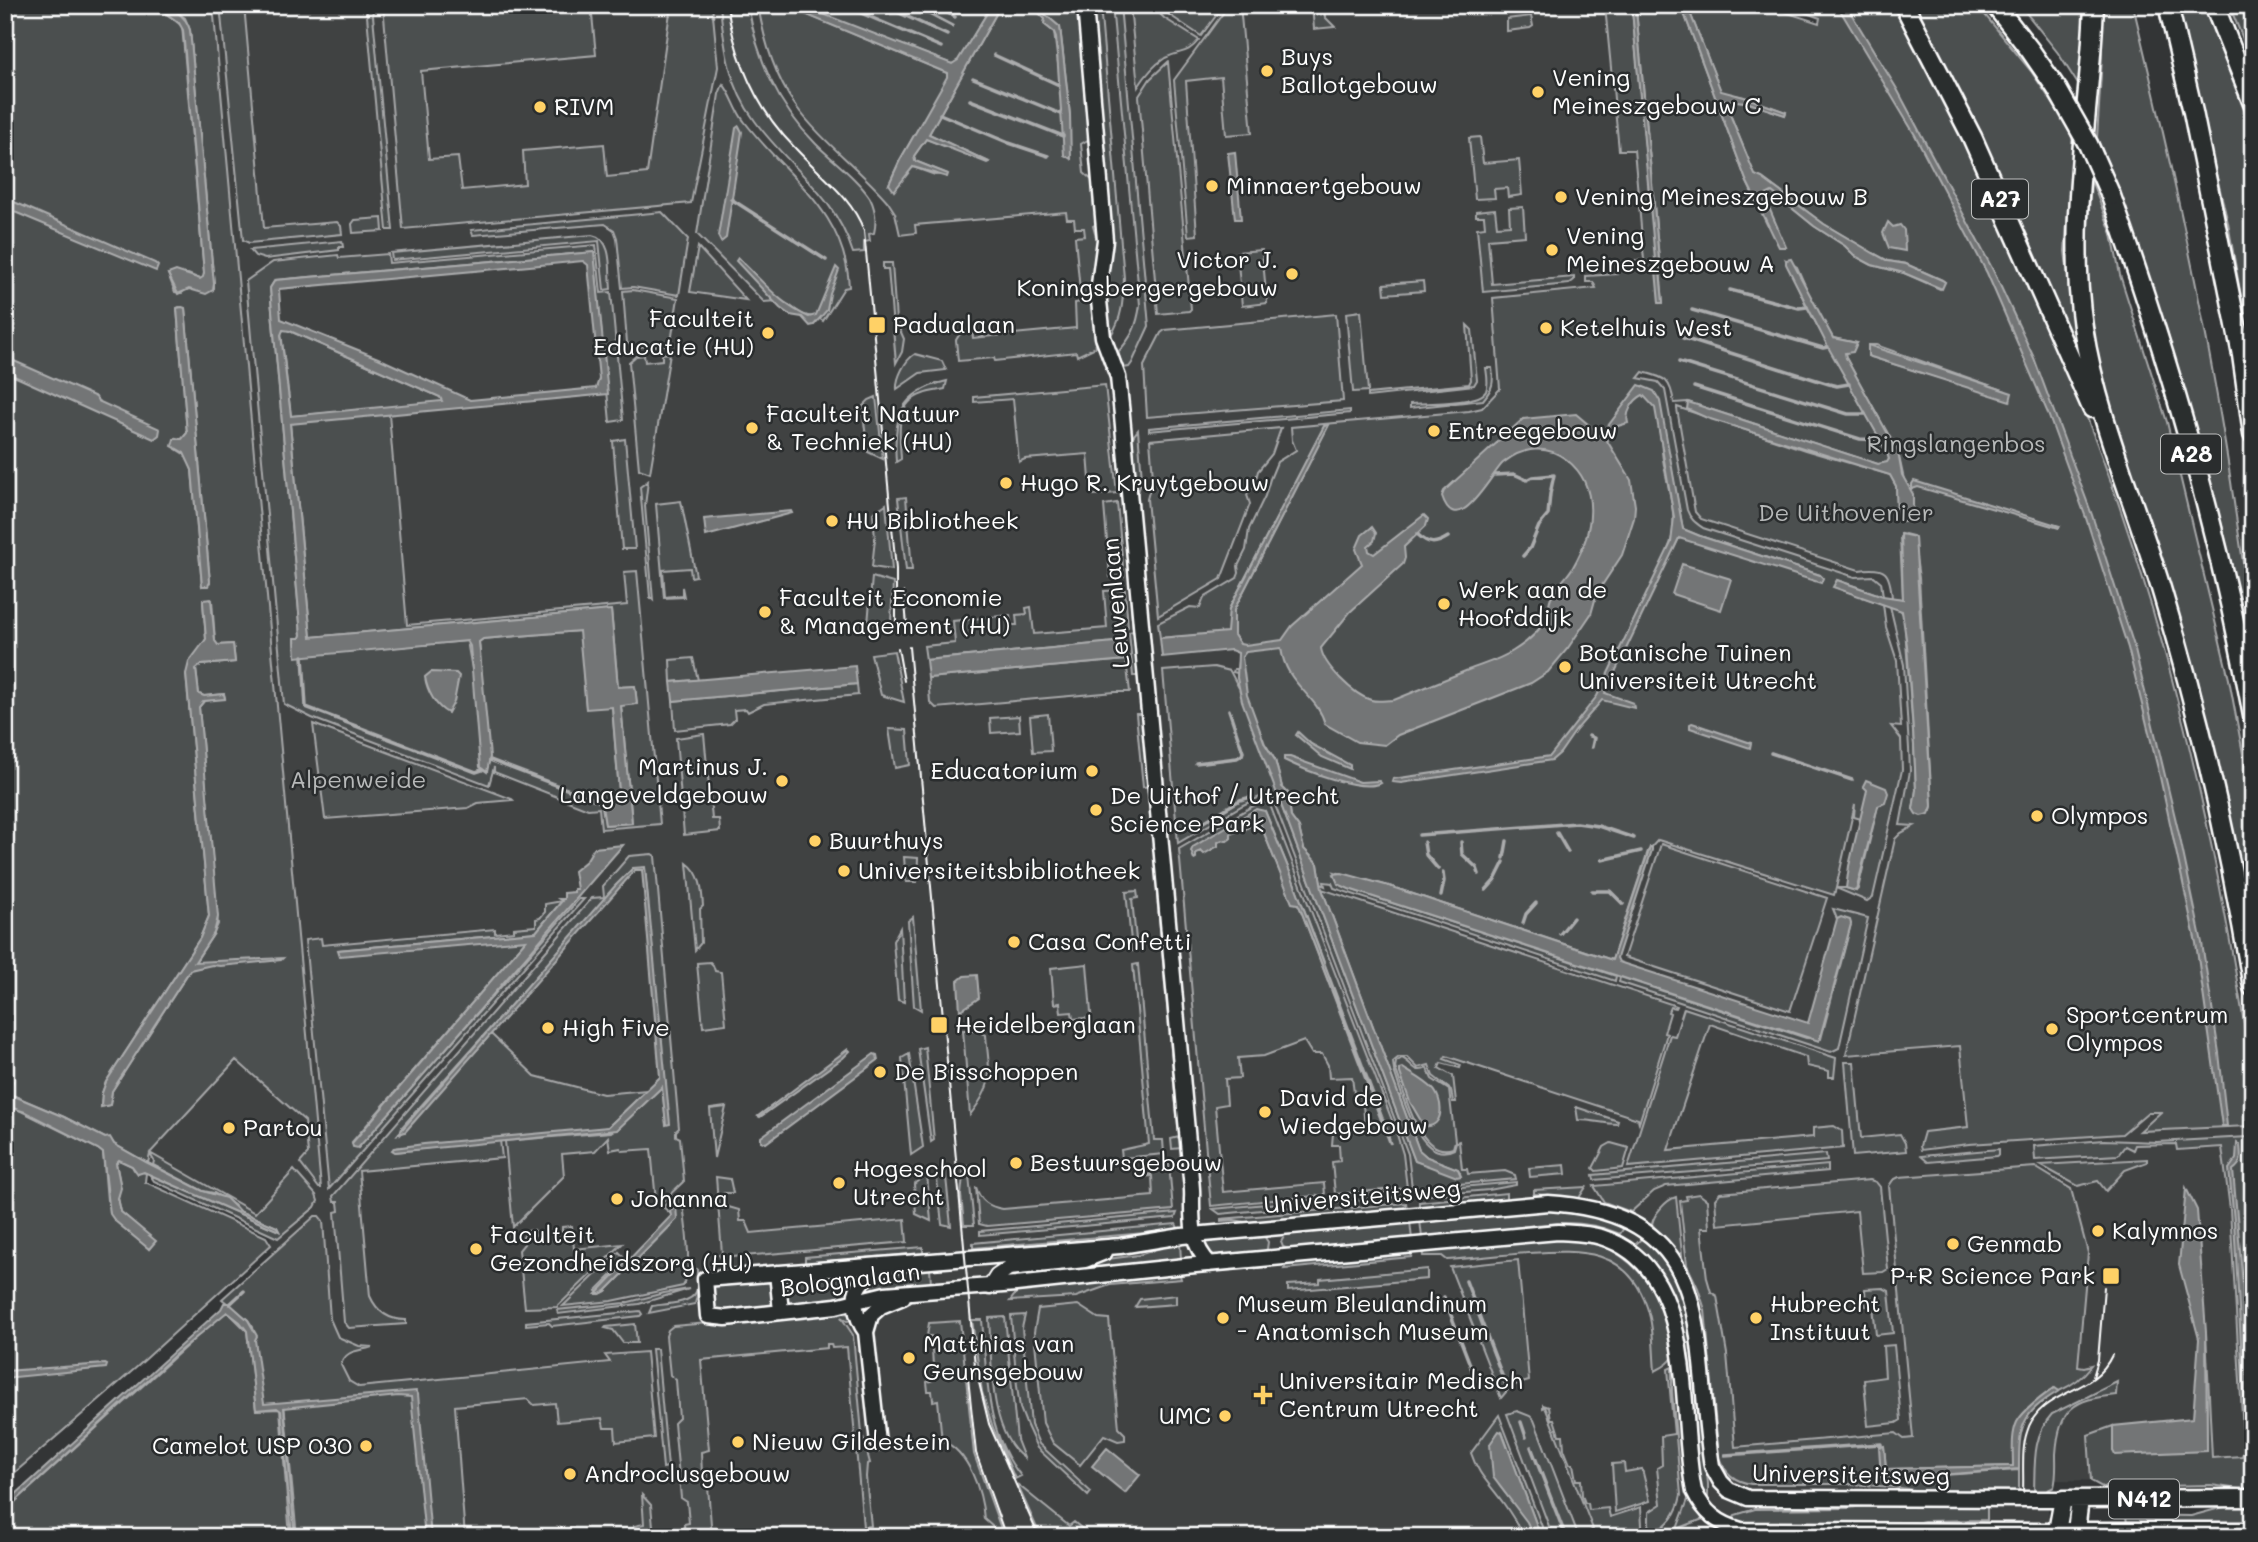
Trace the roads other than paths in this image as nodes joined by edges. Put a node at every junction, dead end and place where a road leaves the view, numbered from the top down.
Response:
1 (1085, 5) edge
2 (1903, 5) edge
3 (1995, 5) edge
4 (2094, 5) edge
5 (2168, 5) edge
6 (2214, 5) edge
7 (2253, 103) edge
8 (2253, 434) edge
9 (2142, 528) junction
10 (2253, 716) edge
11 (2253, 987) edge
12 (1192, 1200) junction
13 (1228, 1231) junction
14 (1194, 1235) junction
15 (1120, 1246) junction
16 (965, 1258) joint
17 (1210, 1264) junction
18 (891, 1265) junction
19 (777, 1273) junction
20 (990, 1287) junction
21 (911, 1294) junction
22 (856, 1308) junction
23 (781, 1311) junction
24 (866, 1332) junction
25 (878, 1443) dead end
26 (2249, 1498) edge
27 (2063, 1499) junction
28 (2080, 1499) junction
29 (2249, 1531) edge
30 (2052, 1533) edge
31 (2076, 1534) edge

1 - 12 main road, Leuvenlaan
2 - 9 highway, A27
3 - 10 highway, A28, bridge
4 - 9 highway, A28
5 - 8 highway, A28
6 - 7 highway
9 - 11 highway, A28
12 - 13 main road, Leuvenlaan
12 - 14 main road, Leuvenlaan
13 - 14 main road, Universiteitsweg
13 - 27 main road, Universiteitsweg / N412
14 - 15 main road, Universiteitsweg
14 - 17 main road
15 - 16 main road, Universiteitsweg
15 - 20 main road
16 - 18 main road, Bolognalaan
17 - 20 main road
17 - 30 main road
18 - 19 main road, Bolognalaan
18 - 22 main road
19 - 23 main road
19 - 23 main road, Bolognalaan
20 - 21 main road, Bolognalaan
21 - 22 main road, Bolognalaan
21 - 24 main road
22 - 23 main road, Bolognalaan
22 - 24 main road
24 - 25 main road
26 - 28 main road, Universiteitsweg / N412
27 - 28 main road, Universiteitsweg / N412
27 - 30 main road
28 - 31 main road
29 - 31 main road, N412
30 - 31 main road, N412

